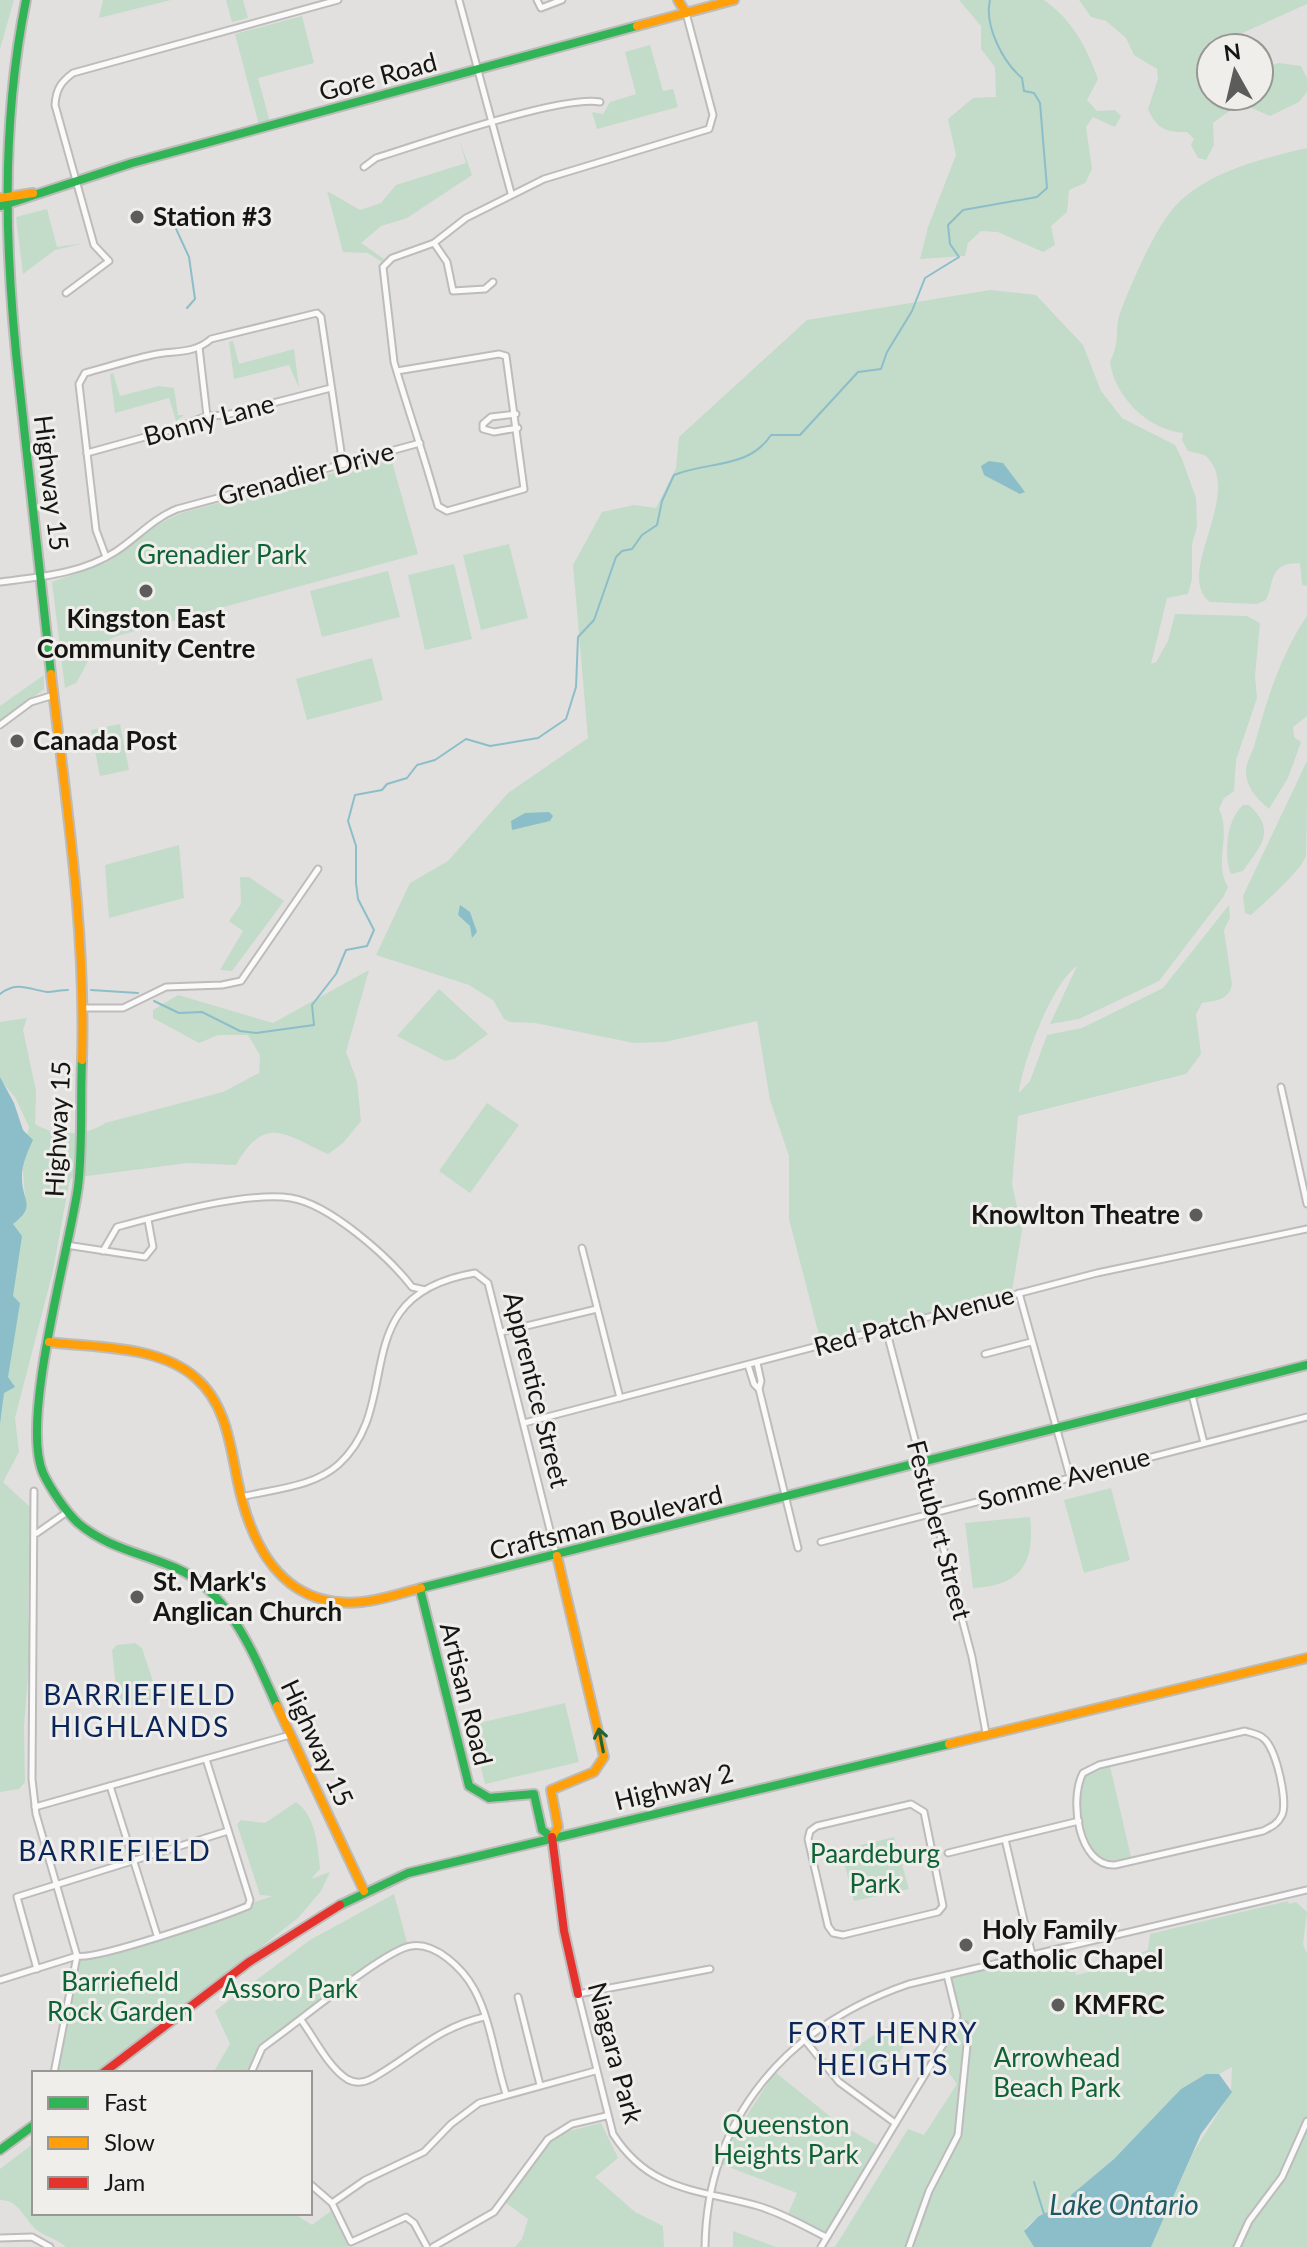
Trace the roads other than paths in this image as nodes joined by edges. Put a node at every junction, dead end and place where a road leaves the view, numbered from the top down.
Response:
1 (26, 0) edge
2 (338, 0) edge
3 (459, 0) edge
4 (537, 0) edge
5 (562, 0) edge
6 (678, 0) edge
7 (685, 0) edge
8 (734, 0) edge
9 (686, 13) junction
10 (477, 71) junction
11 (600, 102) dead end
12 (492, 124) junction
13 (1, 140) edge
14 (364, 167) dead end
15 (75, 180) junction
16 (511, 193) junction
17 (1, 201) edge
18 (1, 236) edge
19 (434, 243) junction
20 (493, 282) dead end
21 (66, 293) dead end
22 (199, 347) junction
23 (397, 371) junction
24 (331, 388) junction
25 (516, 414) junction
26 (207, 416) junction
27 (518, 428) junction
28 (420, 443) junction
29 (87, 453) junction
30 (343, 465) junction
31 (106, 557) junction
32 (42, 577) junction
33 (0, 582) edge
34 (54, 695) junction
35 (0, 725) edge
36 (318, 869) dead end
37 (83, 1008) junction
38 (1281, 1087) dead end
39 (1307, 1204) edge
40 (148, 1220) junction
41 (1307, 1229) edge
42 (66, 1245) junction
43 (582, 1248) dead end
44 (103, 1251) junction
45 (412, 1287) junction
46 (426, 1290) junction
47 (1019, 1293) junction
48 (411, 1300) junction
49 (597, 1309) junction
50 (886, 1329) junction
51 (501, 1332) junction
52 (49, 1342) junction
53 (1031, 1342) junction
54 (985, 1354) dead end
55 (757, 1363) junction
56 (748, 1365) junction
57 (1307, 1365) edge
58 (759, 1389) junction
59 (1192, 1395) junction
60 (620, 1398) junction
61 (1307, 1417) edge
62 (524, 1423) junction
63 (1056, 1430) junction
64 (1204, 1443) junction
65 (922, 1464) junction
66 (1070, 1477) junction
67 (34, 1491) dead end
68 (240, 1497) junction
69 (786, 1498) junction
70 (67, 1512) junction
71 (935, 1513) junction
72 (36, 1534) junction
73 (821, 1542) dead end
74 (798, 1548) dead end
75 (557, 1556) junction
76 (420, 1589) junction
77 (1307, 1658) edge
78 (986, 1733) junction
79 (290, 1735) junction
80 (206, 1759) junction
81 (110, 1786) junction
82 (35, 1807) junction
83 (1079, 1821) junction
84 (228, 1831) junction
85 (552, 1837) junction
86 (1005, 1839) junction
87 (948, 1853) dead end
88 (133, 1861) junction
89 (937, 1867) joint
90 (56, 1884) junction
91 (1307, 1890) edge
92 (364, 1891) junction
93 (157, 1935) junction
94 (1032, 1955) junction
95 (77, 1956) junction
96 (37, 1969) junction
97 (710, 1969) dead end
98 (947, 1975) junction
99 (0, 1980) edge
100 (578, 1994) junction
101 (518, 1997) dead end
102 (484, 2017) junction
103 (301, 2020) junction
104 (955, 2021) junction
105 (803, 2038) junction
106 (54, 2071) edge
107 (106, 2071) edge
108 (252, 2071) edge
109 (595, 2071) junction
110 (540, 2085) junction
111 (506, 2094) junction
112 (606, 2116) junction
113 (1307, 2121) edge
114 (895, 2123) junction
115 (32, 2126) edge
116 (0, 2150) edge
117 (312, 2186) edge
118 (708, 2195) junction
119 (332, 2203) junction
120 (826, 2237) junction
121 (0, 2238) edge
122 (50, 2247) edge
123 (430, 2247) edge
124 (705, 2247) edge
125 (821, 2247) edge
126 (909, 2247) edge
127 (1237, 2247) edge

1 - 13 main road, Highway 15
2 - 15 street
3 - 10 street
4 - 5 street
6 - 9 main road
7 - 9 main road
8 - 9 main road, Gore Road
9 - 10 main road, Gore Road
9 - 16 street, Grenadier Drive
10 - 12 street
10 - 15 main road, Gore Road
11 - 12 street
12 - 14 street
12 - 16 street
13 - 17 main road, Highway 15
15 - 17 main road, Gore Road
15 - 21 street
16 - 19 street, Grenadier Drive
17 - 18 main road, Highway 15
18 - 32 main road, Highway 15
19 - 20 street
19 - 23 street, Grenadier Drive
22 - 24 street
22 - 26 street
22 - 29 street
23 - 25 street
23 - 28 street, Grenadier Drive
24 - 26 street, Bonny Lane
24 - 30 street
25 - 27 street
25 - 27 street
26 - 29 street, Bonny Lane
27 - 28 street
28 - 30 street, Grenadier Drive
29 - 31 street
30 - 31 street, Grenadier Drive
31 - 32 street, Grenadier Drive
32 - 33 street, Grenadier Drive
32 - 34 main road, Highway 15
34 - 35 street
34 - 37 main road, Highway 15
36 - 37 street
37 - 42 main road, Highway 15
38 - 39 street
40 - 44 street
40 - 44 street
40 - 45 street
41 - 47 street, Red Patch Avenue
42 - 44 street
42 - 52 main road, Highway 15
43 - 49 street
45 - 46 street
45 - 48 street
46 - 48 street, Apprentice Street
46 - 51 street, Apprentice Street
47 - 50 street, Red Patch Avenue
47 - 53 street
48 - 68 street
49 - 51 street
49 - 60 street
50 - 55 street, Red Patch Avenue
50 - 65 street, Festubert Street
51 - 62 street, Apprentice Street
52 - 68 main road, Craftsman Boulevard
52 - 70 main road, Highway 15
53 - 54 street
53 - 63 street
55 - 56 street, Red Patch Avenue
55 - 58 street
56 - 58 street
56 - 60 street, Red Patch Avenue
57 - 59 main road, Craftsman Boulevard
58 - 69 street
59 - 63 main road, Craftsman Boulevard
59 - 64 street
60 - 62 street, Red Patch Avenue
61 - 64 street, Somme Avenue
62 - 75 street, Apprentice Street
63 - 65 main road, Craftsman Boulevard
63 - 66 street
64 - 66 street, Somme Avenue
65 - 69 main road, Craftsman Boulevard
65 - 71 street, Festubert Street
66 - 71 street, Somme Avenue
67 - 72 street
68 - 76 main road, Craftsman Boulevard
69 - 74 street
69 - 75 main road, Craftsman Boulevard
70 - 72 street
70 - 79 main road, Highway 15
71 - 73 street, Somme Avenue
71 - 78 street, Festubert Street
72 - 82 street
75 - 76 main road, Craftsman Boulevard
85 -> 75 main road, Apprentice Street
76 - 85 main road, Artisan Road
77 - 78 main road, Highway 2
78 - 85 main road, Highway 2
79 - 80 street
79 - 92 main road, Highway 15
80 - 81 street
80 - 84 street
81 - 82 street
81 - 88 street
82 - 90 street
83 - 83 street
83 - 86 street
84 - 88 street
84 - 93 street
85 - 92 main road, Highway 2
85 - 100 main road, Niagara Park
86 - 87 street
86 - 94 street
88 - 90 street
88 - 93 street
89 - 89 street
90 - 95 street
90 - 96 street
91 - 94 street
92 - 107 main road, Highway 2
93 - 95 street
94 - 98 street
95 - 96 street
95 - 106 street
96 - 99 street
97 - 100 street
98 - 104 street
98 - 105 street
100 - 109 street, Niagara Park
101 - 110 street
102 - 103 street
102 - 103 street
102 - 111 street
103 - 108 street
104 - 114 street
104 - 126 street
105 - 114 street
105 - 118 street
109 - 110 street
109 - 112 street, Niagara Park
110 - 111 street
111 - 119 street
112 - 118 street, Niagara Park
112 - 123 street
113 - 127 street
114 - 120 street
115 - 116 main road
117 - 119 street
118 - 120 street, Niagara Park
118 - 124 street
119 - 123 street
120 - 125 street
121 - 122 street

